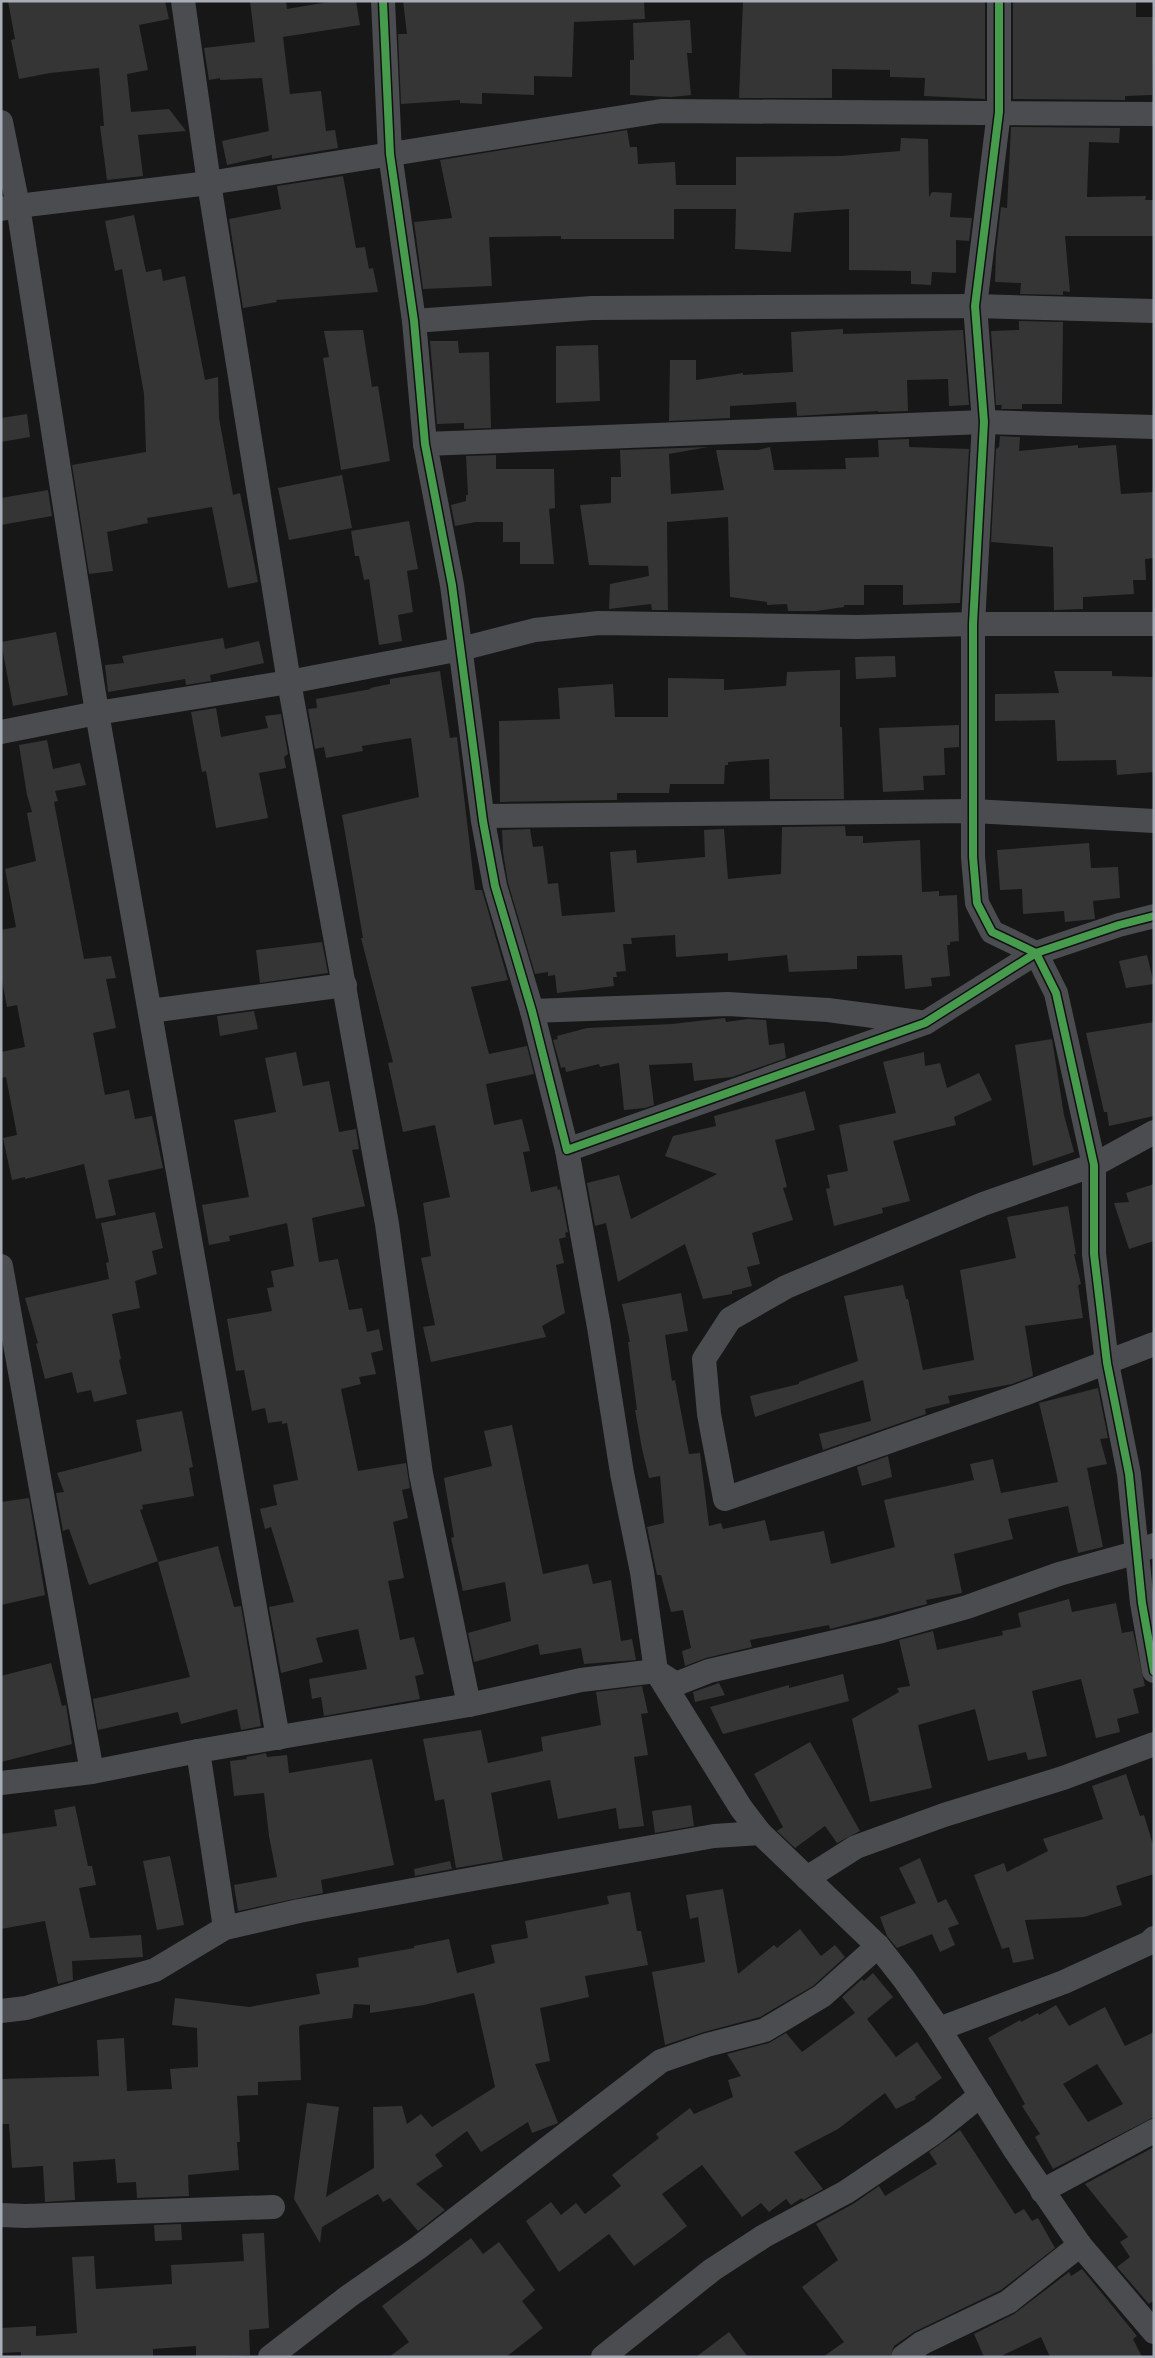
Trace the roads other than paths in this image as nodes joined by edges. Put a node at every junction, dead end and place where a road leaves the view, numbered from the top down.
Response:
1 (183, 1) edge
2 (383, 1) edge
3 (999, 1) edge
4 (999, 112) junction
5 (1154, 114) edge
6 (1, 122) edge
7 (390, 154) junction
8 (208, 183) junction
9 (9, 208) edge
10 (975, 306) junction
11 (1154, 310) edge
12 (414, 321) junction
13 (984, 422) junction
14 (1154, 427) edge
15 (425, 444) junction
16 (973, 624) junction
17 (1154, 624) edge
18 (461, 649) junction
19 (289, 682) junction
20 (97, 713) junction
21 (1, 732) edge
22 (974, 811) junction
23 (483, 816) junction
24 (1154, 821) edge
25 (1154, 916) edge
26 (1036, 954) junction
27 (345, 985) junction
28 (150, 1011) junction
29 (532, 1011) junction
30 (924, 1022) junction
31 (1154, 1132) edge
32 (567, 1150) junction
33 (1094, 1165) junction
34 (1, 1266) edge
35 (1154, 1344) edge
36 (1106, 1363) junction
37 (1145, 1549) edge
38 (656, 1671) junction
39 (1154, 1671) edge
40 (469, 1705) junction
41 (278, 1738) junction
42 (1154, 1744) edge
43 (198, 1751) junction
44 (92, 1772) junction
45 (1, 1783) edge
46 (760, 1833) junction
47 (807, 1878) junction
48 (225, 1928) junction
49 (1154, 1938) edge
50 (878, 1946) junction
51 (1, 2010) edge
52 (939, 2029) junction
53 (981, 2095) junction
54 (1154, 2131) edge
55 (1042, 2191) junction
56 (273, 2207) dead end
57 (1, 2215) edge
58 (1080, 2245) junction
59 (1154, 2332) edge
60 (270, 2357) edge
61 (603, 2357) edge
62 (902, 2357) edge

1 - 8 street
2 - 7 street
3 - 4 street
4 - 5 street
4 - 7 street
4 - 10 street
6 - 9 street
7 - 8 street
7 - 12 street
8 - 9 street
8 - 19 street
9 - 20 street
10 - 11 street
10 - 12 street
10 - 13 street
12 - 15 street
13 - 14 street
13 - 15 street
13 - 16 street
15 - 18 street
16 - 17 street
16 - 18 street
16 - 22 street
18 - 19 street
18 - 23 street
19 - 20 street
19 - 27 street
20 - 21 street
20 - 28 street
22 - 23 street
22 - 24 street
22 - 26 street
23 - 29 street
25 - 26 street
26 - 30 street
26 - 33 street
27 - 28 street
27 - 40 street
28 - 41 street
29 - 30 street
29 - 32 street
30 - 32 street
31 - 33 street
32 - 38 street
33 - 36 street
33 - 36 street
34 - 44 street
35 - 36 street
36 - 37 street
37 - 38 street
37 - 39 street
38 - 40 street
38 - 46 street
40 - 41 street
41 - 43 street
42 - 47 street
43 - 44 street
43 - 48 street
44 - 45 street
46 - 47 street
46 - 48 street
47 - 50 street
48 - 51 street
49 - 52 street
50 - 52 street
50 - 60 street
52 - 53 street
53 - 55 street
53 - 61 street
54 - 55 street
55 - 58 street
56 - 57 street
58 - 59 street
58 - 62 street

